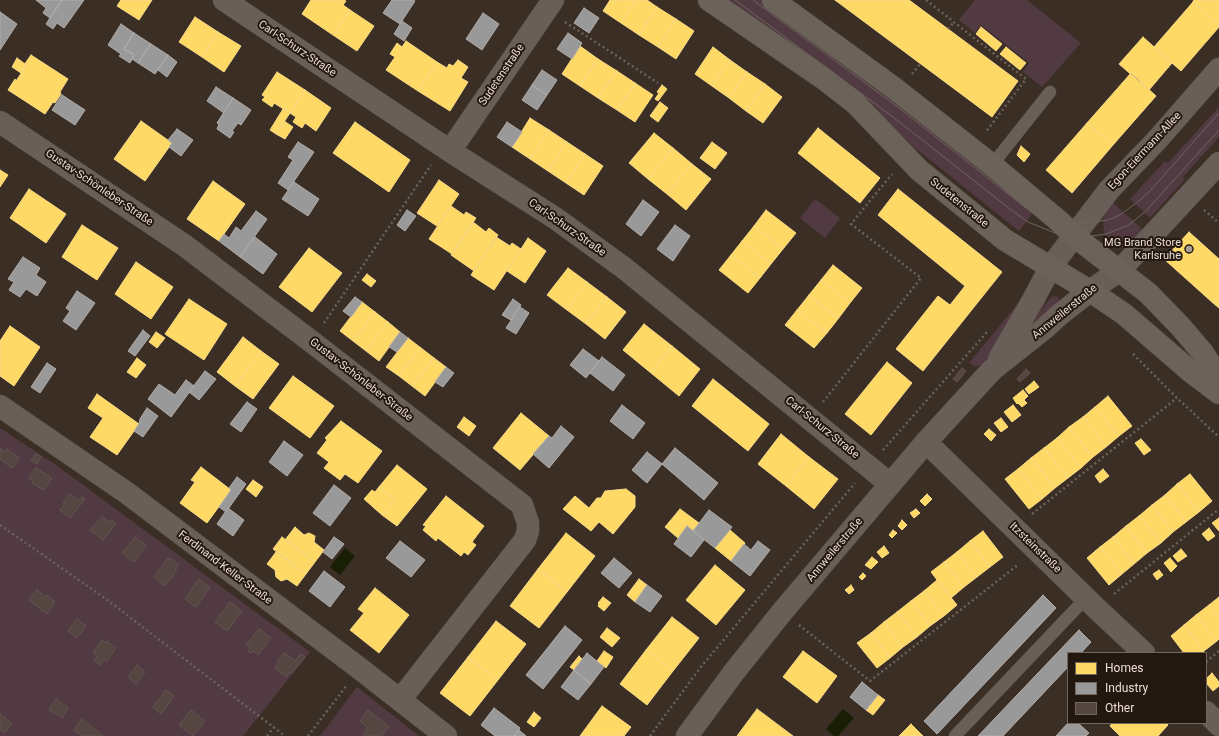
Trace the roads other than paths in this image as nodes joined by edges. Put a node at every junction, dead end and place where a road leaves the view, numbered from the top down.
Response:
1 (224, 0) edge
2 (553, 0) edge
3 (709, 0) edge
4 (773, 0) edge
5 (1219, 69) edge
6 (1050, 92) dead end
7 (0, 122) edge
8 (447, 148) junction
9 (1219, 163) edge
10 (992, 165) junction
11 (1074, 236) junction
12 (1050, 268) junction
13 (1120, 270) junction
14 (1090, 291) junction
15 (992, 370) junction
16 (1219, 378) edge
17 (1219, 393) edge
18 (0, 406) edge
19 (926, 442) junction
20 (890, 484) junction
21 (1091, 603) junction
22 (1143, 652) edge
23 (400, 700) junction
24 (1207, 713) edge
25 (1219, 725) edge
26 (446, 736) edge
27 (686, 736) edge
28 (955, 736) edge

1 - 8 street, Carl-Schurz-Straße
2 - 8 street, Sudetenstraße
3 - 12 main road, Sudetenstraße
4 - 10 main road
5 - 11 street, Egon-Eiermann-Allee
6 - 10 lane
7 - 23 street, Gustav-Schönleber-Straße
8 - 20 street, Carl-Schurz-Straße
9 - 13 street
10 - 11 main road
11 - 12 street, Annweilerstraße
11 - 13 main road
12 - 14 main road, Sudetenstraße
12 - 15 street, Annweilerstraße
13 - 14 street, Annweilerstraße
13 - 16 main road
14 - 15 street, Annweilerstraße
14 - 17 main road, Sudetenstraße
15 - 19 street, Annweilerstraße
18 - 23 street, Ferdinand-Keller-Straße
19 - 20 street, Annweilerstraße
19 - 21 street, Itzsteinstraße
20 - 27 street, Annweilerstraße
21 - 22 street, Itzsteinstraße
21 - 28 lane
23 - 26 street, Ferdinand-Keller-Straße
24 - 25 street

